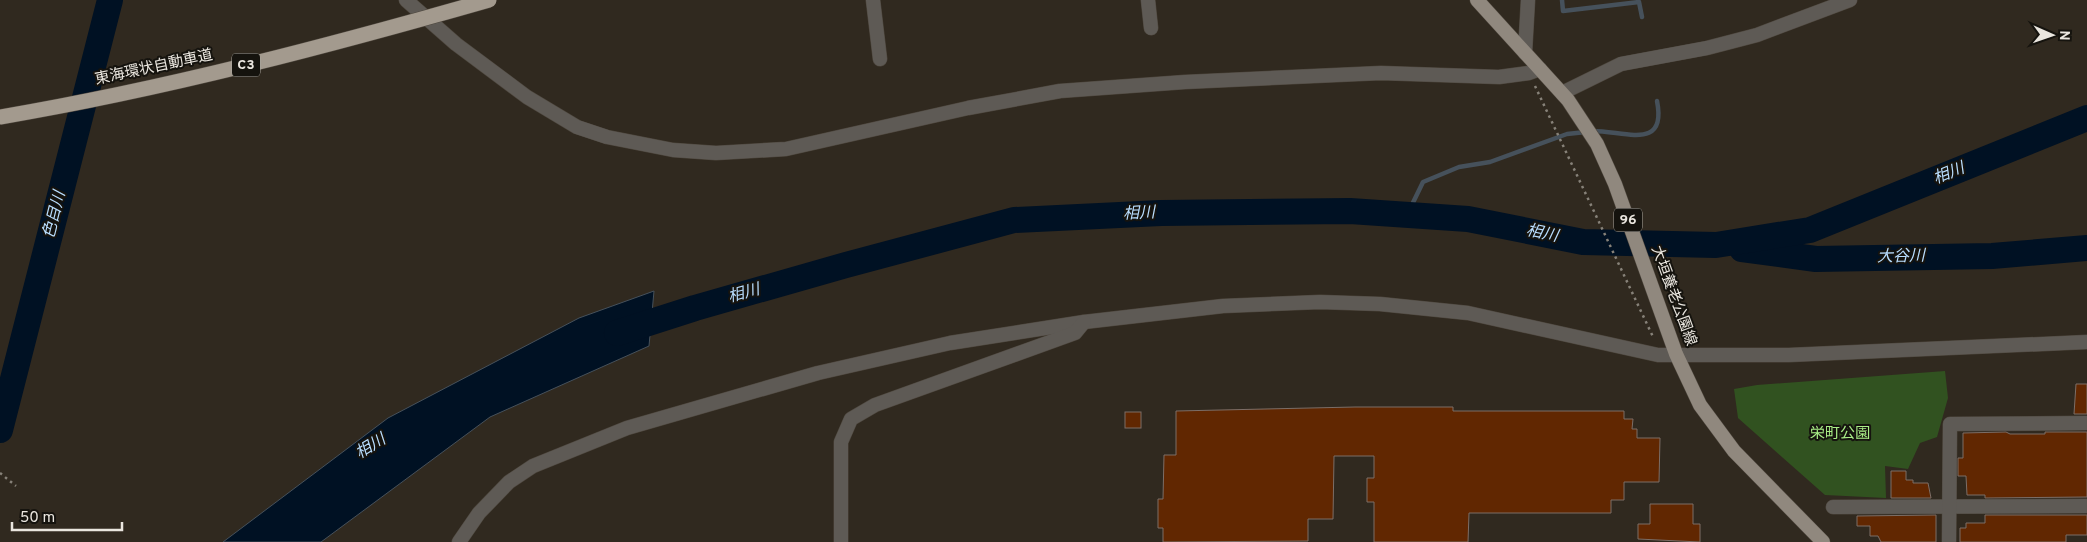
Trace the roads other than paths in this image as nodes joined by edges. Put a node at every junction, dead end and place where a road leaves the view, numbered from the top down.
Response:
1 (406, 0) edge
2 (489, 0) edge
3 (873, 0) edge
4 (1148, 0) edge
5 (1477, 0) edge
6 (1528, 0) edge
7 (1850, 0) edge
8 (1151, 28) dead end
9 (1525, 53) junction
10 (880, 59) dead end
11 (1534, 71) junction
12 (1565, 96) junction
13 (0, 117) edge
14 (1084, 322) junction
15 (2087, 342) edge
16 (1675, 350) junction
17 (2087, 423) edge
18 (2087, 506) edge
19 (1833, 507) dead end
20 (1949, 507) junction
21 (459, 542) edge
22 (841, 542) edge
23 (1823, 542) edge
24 (1949, 542) edge

1 - 11 street
2 - 13 highway, 東海環状自動車道 / C3, bridge
3 - 10 street
4 - 8 street
5 - 9 main road, 大垣養老公園線 / 96
6 - 9 street
7 - 12 street
9 - 11 main road, 大垣養老公園線 / 96
11 - 12 main road, 大垣養老公園線 / 96
12 - 16 main road, 大垣養老公園線 / 96
14 - 16 street
14 - 21 street
14 - 22 street
15 - 16 street
16 - 23 main road, 大垣養老公園線 / 96
17 - 20 street
18 - 20 street
19 - 20 street
20 - 24 street

